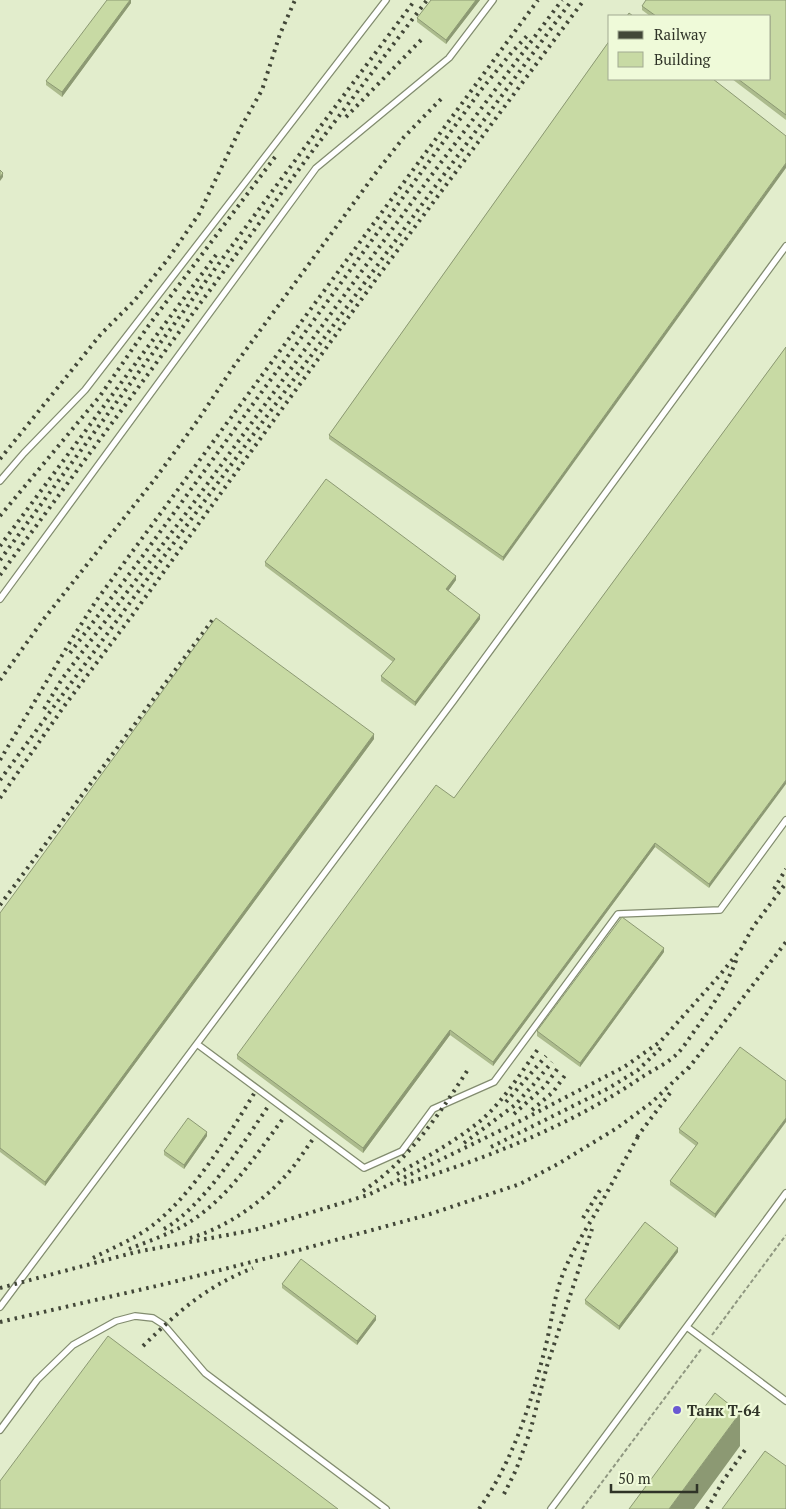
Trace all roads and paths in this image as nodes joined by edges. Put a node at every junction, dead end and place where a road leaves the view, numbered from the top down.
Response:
1 (386, 0) edge
2 (493, 0) edge
3 (786, 246) edge
4 (0, 481) edge
5 (0, 599) edge
6 (786, 820) edge
7 (197, 1044) junction
8 (786, 1193) edge
9 (786, 1235) edge
10 (0, 1307) edge
11 (687, 1327) junction
12 (707, 1342) junction
13 (786, 1401) edge
14 (0, 1430) edge
15 (386, 1509) edge
16 (551, 1509) edge
17 (582, 1509) edge

1 - 4 lane
2 - 5 lane
3 - 7 lane
6 - 7 lane
7 - 10 lane
8 - 11 lane
9 - 12 path
11 - 12 lane
11 - 16 lane
12 - 13 lane
12 - 17 path
14 - 15 lane

